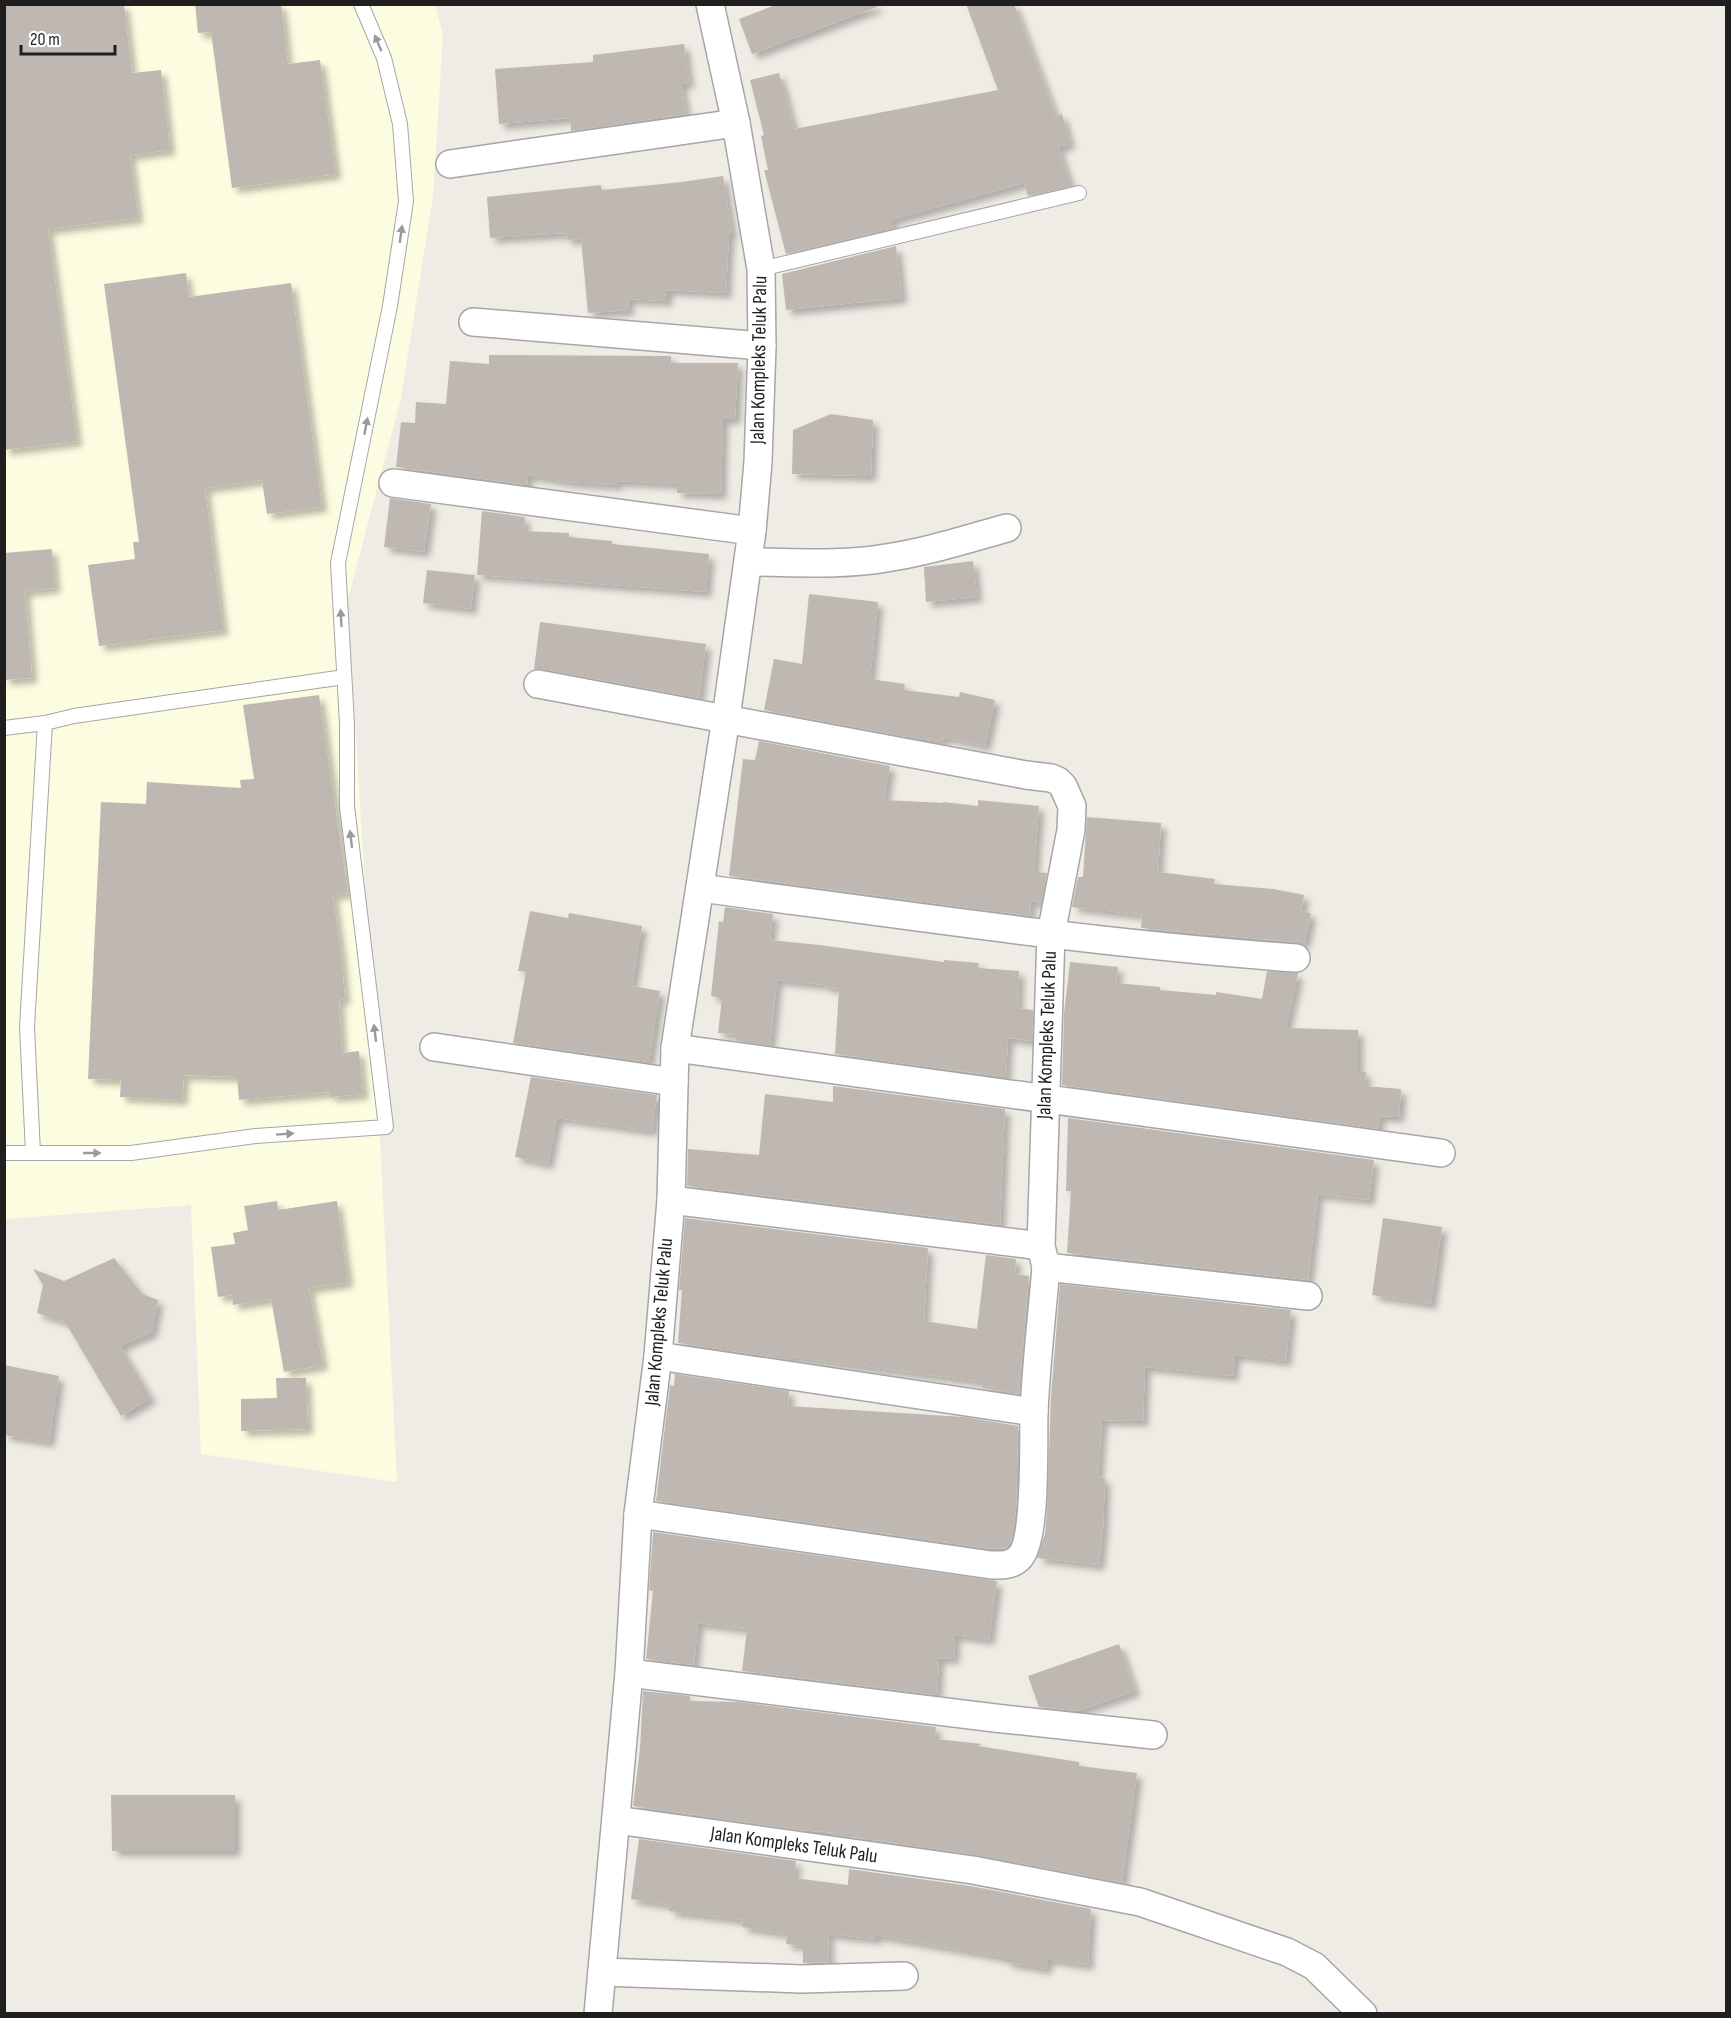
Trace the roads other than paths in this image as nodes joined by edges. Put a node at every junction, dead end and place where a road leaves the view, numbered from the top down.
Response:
1 (362, 4) edge
2 (710, 4) edge
3 (736, 123) junction
4 (450, 164) dead end
5 (1079, 194) dead end
6 (761, 269) junction
7 (473, 322) dead end
8 (762, 346) junction
9 (393, 483) dead end
10 (1007, 528) dead end
11 (752, 531) junction
12 (748, 562) junction
13 (344, 677) junction
14 (538, 684) dead end
15 (726, 718) junction
16 (45, 723) junction
17 (4, 728) edge
18 (700, 888) junction
19 (1051, 934) junction
20 (1296, 958) dead end
21 (434, 1047) dead end
22 (675, 1048) junction
23 (675, 1082) junction
24 (1045, 1099) junction
25 (4, 1153) edge
26 (33, 1153) junction
27 (1441, 1153) dead end
28 (671, 1200) junction
29 (1044, 1257) junction
30 (1308, 1296) dead end
31 (658, 1356) junction
32 (1034, 1412) junction
33 (638, 1514) junction
34 (629, 1673) junction
35 (1153, 1735) dead end
36 (616, 1820) junction
37 (602, 1972) junction
38 (904, 1976) dead end
39 (598, 2013) edge
40 (1363, 2013) edge

13 -> 1 lane
2 - 3 street, Jalan Kompleks Teluk Palu
3 - 4 street
3 - 6 street, Jalan Kompleks Teluk Palu
5 - 6 lane
6 - 8 street, Jalan Kompleks Teluk Palu
7 - 8 street
8 - 11 street, Jalan Kompleks Teluk Palu
9 - 11 street
10 - 12 street
11 - 12 street, Jalan Kompleks Teluk Palu
12 - 15 street, Jalan Kompleks Teluk Palu
13 - 16 lane
26 -> 13 lane
14 - 15 street
15 - 18 street, Jalan Kompleks Teluk Palu
15 - 19 street, Jalan Kompleks Teluk Palu
16 - 17 lane
16 - 26 lane
18 - 19 street
18 - 22 street, Jalan Kompleks Teluk Palu
19 - 20 street
19 - 24 street, Jalan Kompleks Teluk Palu
21 - 23 street
22 - 23 street, Jalan Kompleks Teluk Palu
22 - 24 street
23 - 28 street, Jalan Kompleks Teluk Palu
24 - 27 street
24 - 29 street, Jalan Kompleks Teluk Palu
25 - 26 lane
28 - 29 street
28 - 31 street, Jalan Kompleks Teluk Palu
29 - 30 street
29 - 32 street, Jalan Kompleks Teluk Palu
31 - 32 street
31 - 33 street, Jalan Kompleks Teluk Palu
32 - 33 street, Jalan Kompleks Teluk Palu
33 - 34 street, Jalan Kompleks Teluk Palu
34 - 35 street
34 - 36 street, Jalan Kompleks Teluk Palu
36 - 37 street, Jalan Kompleks Teluk Palu
36 - 40 street, Jalan Kompleks Teluk Palu
37 - 38 street
37 - 39 street, Jalan Kompleks Teluk Palu

